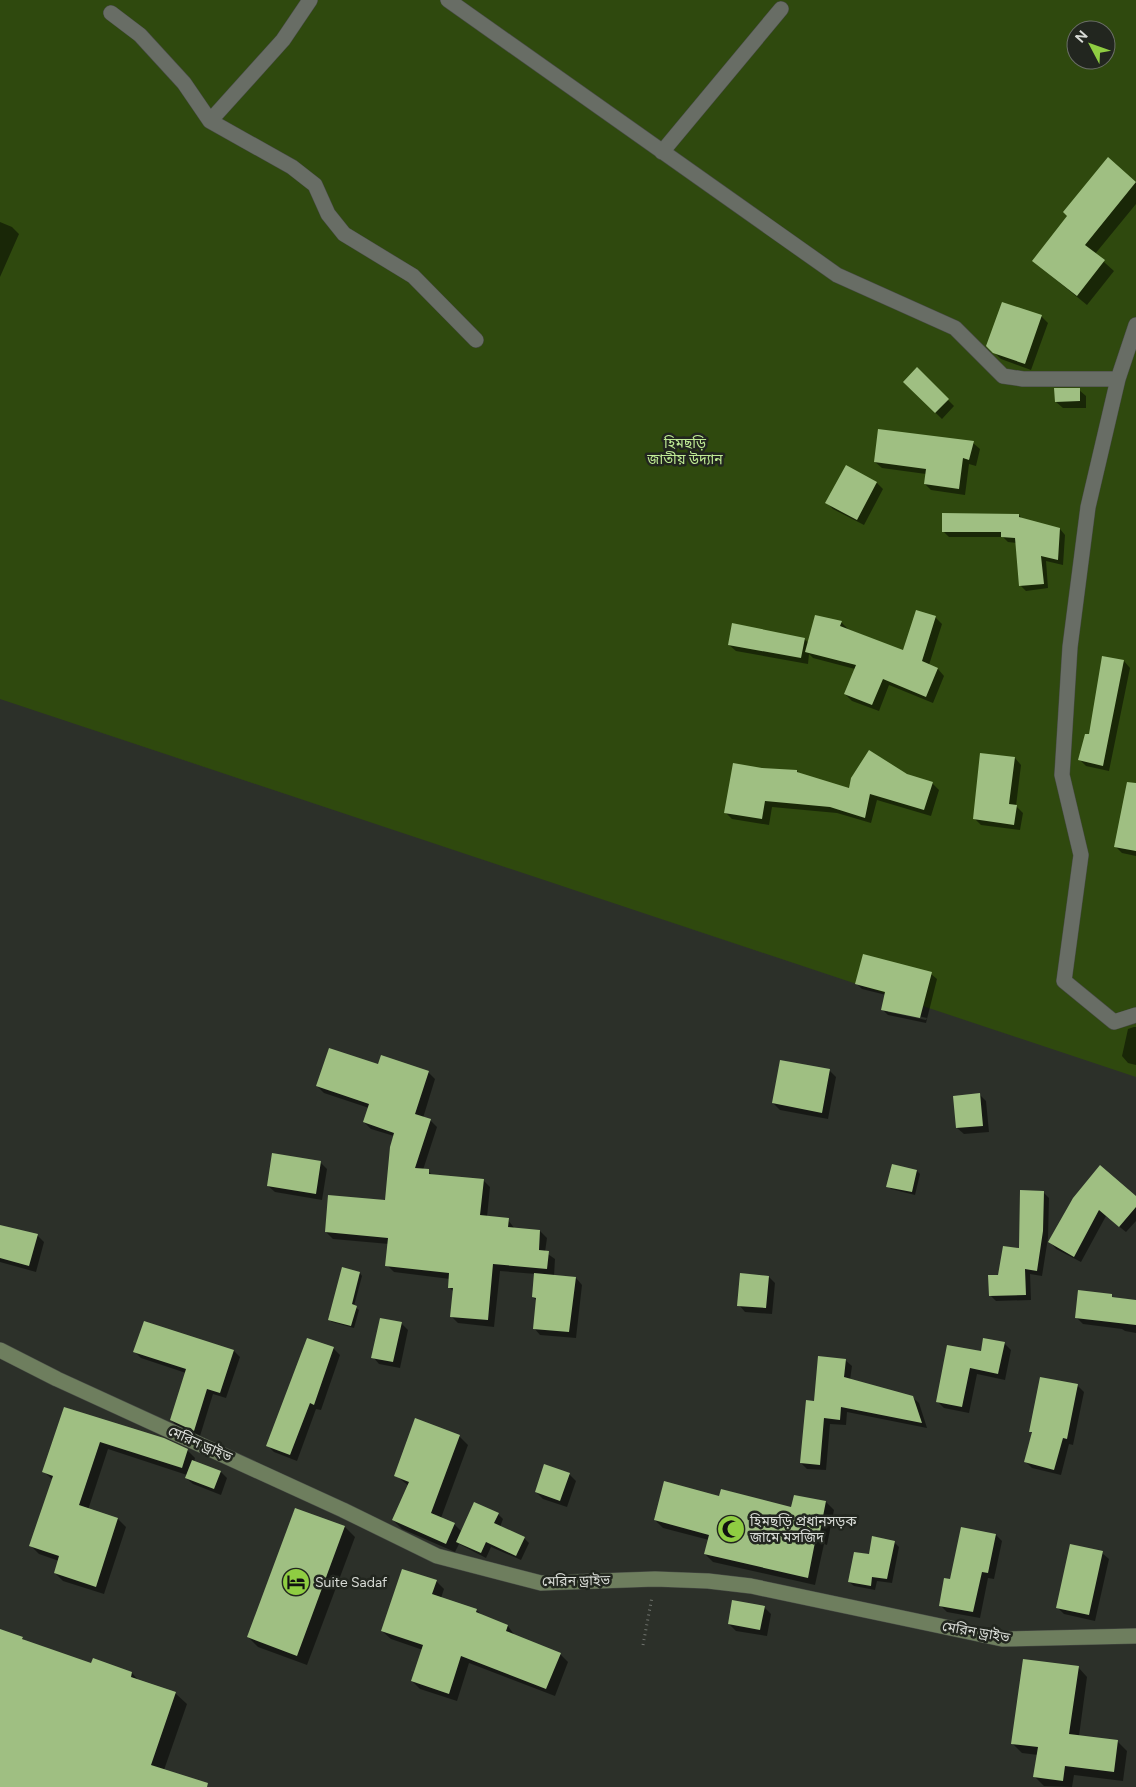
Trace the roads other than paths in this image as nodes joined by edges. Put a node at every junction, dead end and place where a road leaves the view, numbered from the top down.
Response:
1 (310, 0) edge
2 (448, 0) edge
3 (781, 9) dead end
4 (111, 13) dead end
5 (210, 121) junction
6 (662, 152) junction
7 (1136, 325) edge
8 (476, 340) dead end
9 (1118, 379) junction
10 (1136, 1015) edge
11 (0, 1350) edge
12 (1136, 1636) edge

1 - 5 street
2 - 6 street
3 - 6 street
4 - 5 street
5 - 8 street
6 - 9 street
7 - 9 street
9 - 10 street
11 - 12 main road, মেরিন ড্রাইভ

